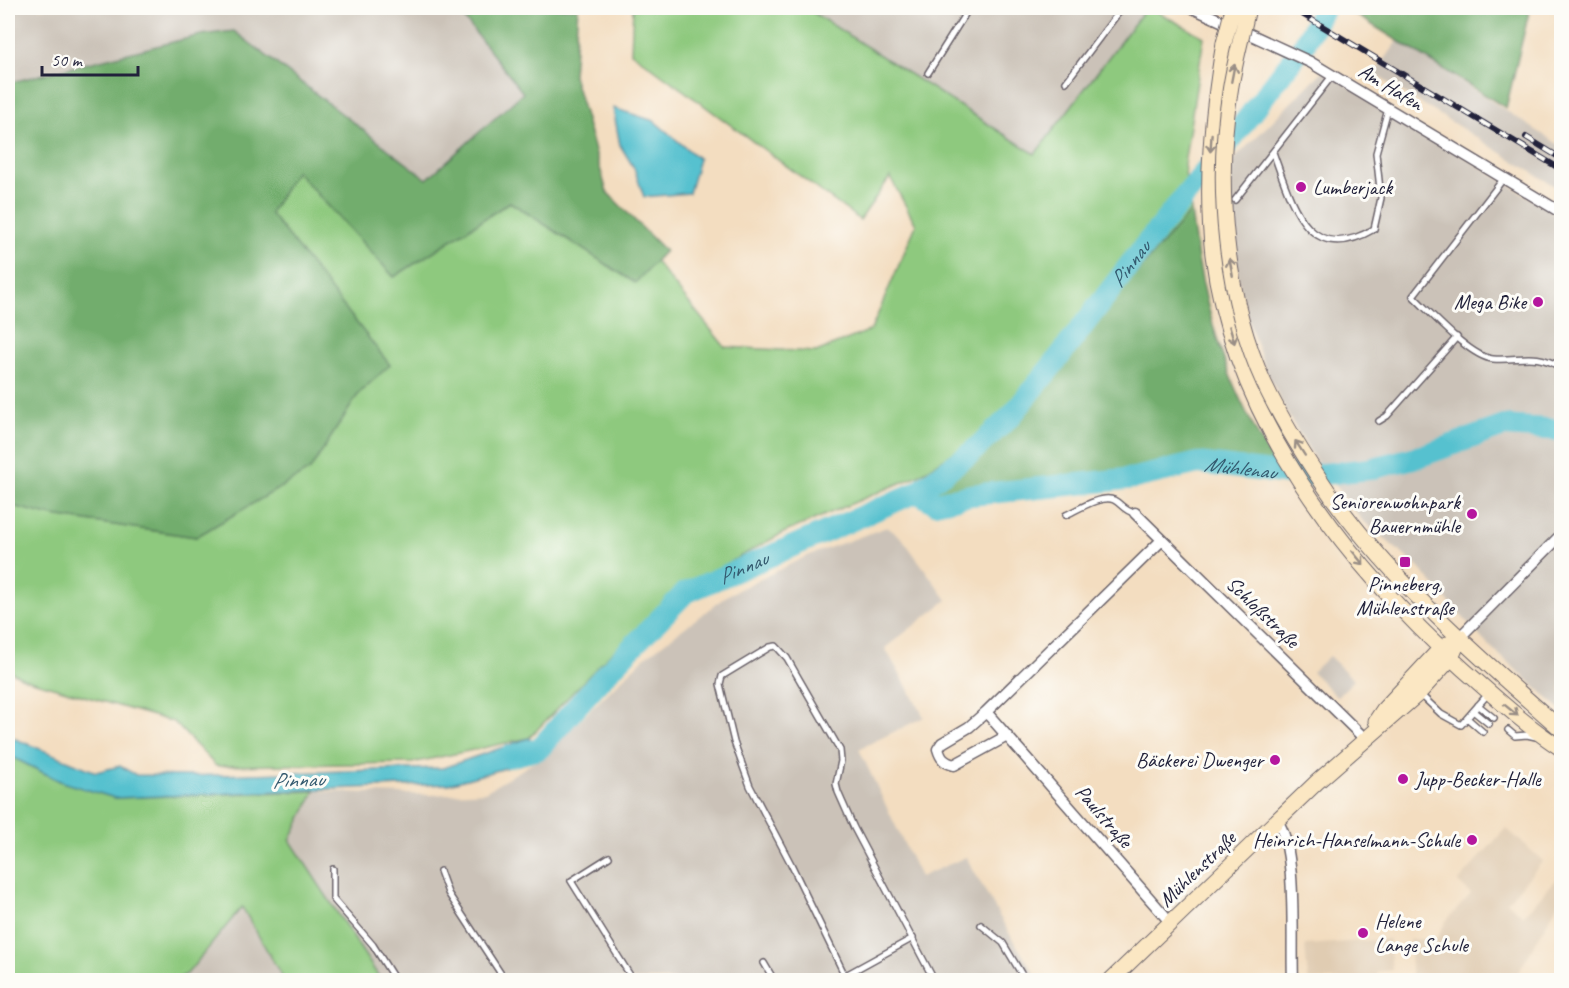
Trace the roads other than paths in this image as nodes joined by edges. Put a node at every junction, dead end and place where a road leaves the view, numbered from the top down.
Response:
1 (969, 8) edge
2 (1122, 8) edge
3 (1193, 8) edge
4 (1233, 8) edge
5 (1248, 8) edge
6 (928, 73) dead end
7 (1333, 75) junction
8 (1066, 82) dead end
9 (1389, 108) junction
10 (1273, 152) junction
11 (1504, 178) junction
12 (1235, 200) dead end
13 (1562, 213) edge
14 (1457, 337) junction
15 (1562, 368) edge
16 (1379, 421) dead end
17 (1134, 513) joint
18 (1066, 515) dead end
19 (1562, 534) edge
20 (1162, 540) junction
21 (1460, 638) junction
22 (1445, 654) junction
23 (1419, 693) junction
24 (1489, 693) junction
25 (1478, 705) junction
26 (1473, 711) junction
27 (986, 712) junction
28 (1467, 718) junction
29 (1494, 718) dead end
30 (1489, 724) dead end
31 (1508, 730) dead end
32 (1562, 730) edge
33 (1483, 732) dead end
34 (1007, 736) junction
35 (1365, 738) junction
36 (1546, 739) junction
37 (1562, 749) edge
38 (1277, 821) junction
39 (609, 857) dead end
40 (333, 869) dead end
41 (440, 871) dead end
42 (1171, 923) junction
43 (981, 925) dead end
44 (912, 938) junction
45 (764, 963) dead end
46 (845, 978) edge
47 (396, 981) edge
48 (503, 981) edge
49 (633, 981) edge
50 (774, 981) edge
51 (934, 981) edge
52 (1025, 981) edge
53 (1111, 981) edge
54 (1293, 981) edge

1 - 6 lane
2 - 8 lane
3 - 7 street, Am Hafen
4 -> 22 main road, bridge
21 -> 5 main road, bridge
7 - 9 street, Am Hafen
7 - 10 lane
9 - 10 lane
9 - 11 street, Am Hafen
10 - 12 lane
11 - 13 street, Am Hafen
11 - 14 lane
14 - 15 lane
14 - 16 lane
17 - 18 lane
17 - 20 street, Schloßstraße
19 - 21 street, Mühlenstraße
20 - 27 street
20 - 35 street, Schloßstraße
21 - 22 main road, Mühlenstraße
21 - 32 main road
22 - 23 main road, Mühlenstraße
22 - 24 main road
22 - 35 main road, Mühlenstraße
23 - 28 lane
23 - 35 main road, Mühlenstraße
24 - 25 lane
24 -> 36 main road
25 - 26 lane
25 - 29 lane
26 - 28 lane
26 - 30 lane
27 - 34 street, Paulstraße
27 - 34 street
28 - 33 lane
31 - 36 lane
34 - 42 street, Paulstraße
35 - 38 main road, Mühlenstraße
36 - 37 main road
38 - 42 main road, Mühlenstraße
38 - 54 street
39 - 49 lane
40 - 47 lane
41 - 48 lane
42 - 53 main road, Mühlenstraße
43 - 52 lane
44 - 46 lane
44 - 46 lane
44 - 51 lane
45 - 50 lane

